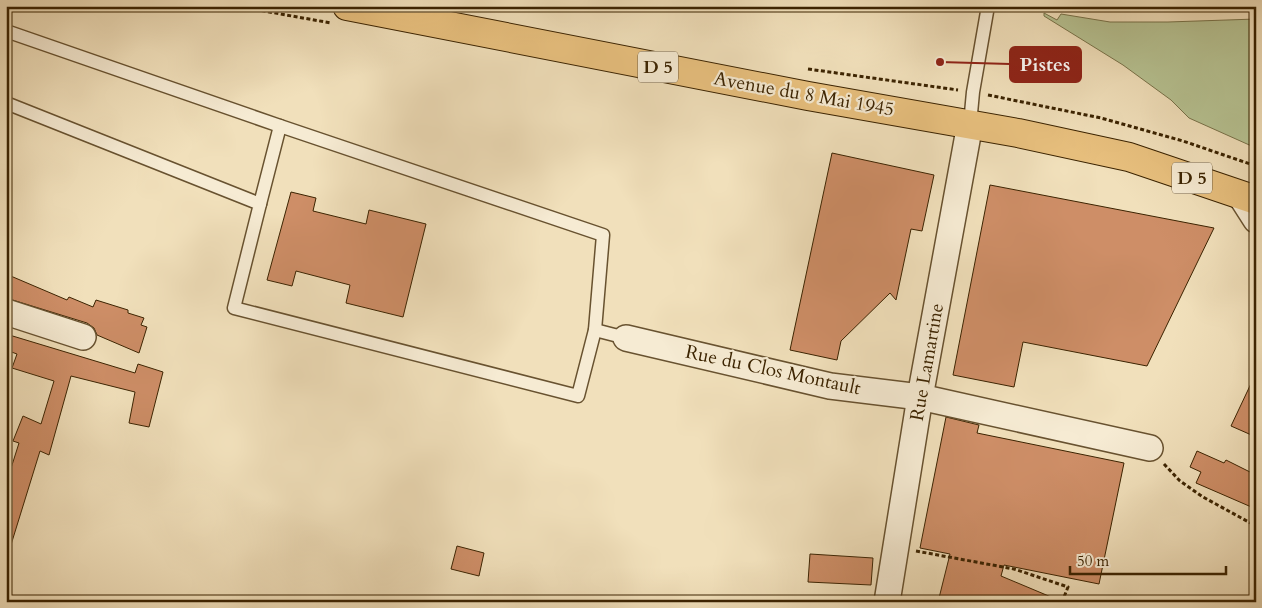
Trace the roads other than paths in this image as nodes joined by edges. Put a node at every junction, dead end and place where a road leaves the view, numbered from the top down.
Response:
1 (348, 6) edge
2 (988, 6) edge
3 (6, 31) edge
4 (6, 103) edge
5 (970, 124) junction
6 (280, 126) junction
7 (1248, 197) edge
8 (260, 204) junction
9 (1256, 220) edge
10 (6, 312) edge
11 (595, 330) junction
12 (83, 337) dead end
13 (626, 338) joint
14 (920, 397) junction
15 (1150, 448) road end
16 (887, 602) edge

1 - 5 main road, Avenue du 8 Mai 1945 / D 5
2 - 5 lane
3 - 6 lane
4 - 8 lane
5 - 7 main road, Avenue du 8 Mai 1945 / D 5
5 - 14 street, Rue Lamartine
6 - 8 lane
6 - 11 lane
7 - 9 street
8 - 11 lane
10 - 12 street
11 - 13 lane
13 - 14 street, Rue du Clos Montault
14 - 15 street, Rue du Clos Montault
14 - 16 street, Rue Lamartine

